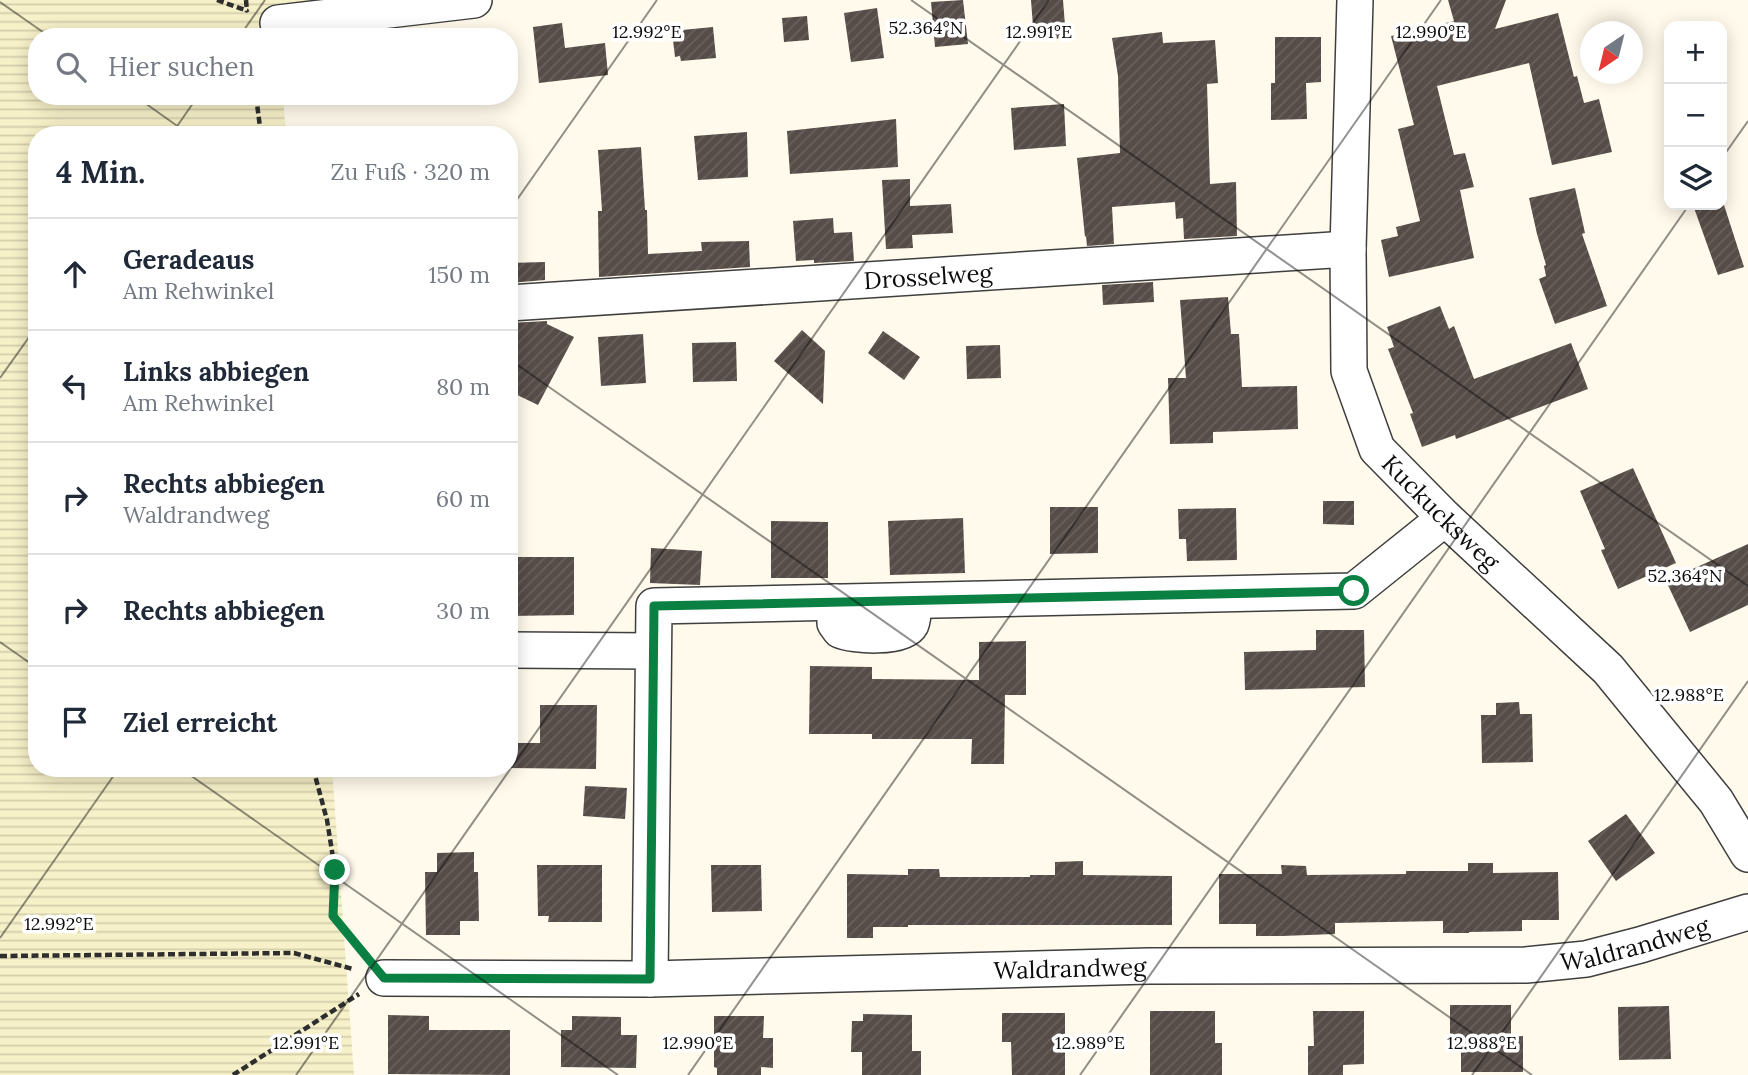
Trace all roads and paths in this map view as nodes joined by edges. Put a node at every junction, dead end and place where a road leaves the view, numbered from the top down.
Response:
1 (474, 0) edge
2 (1355, 0) edge
3 (278, 23) dead end
4 (257, 105) edge
5 (260, 126) edge
6 (1348, 249) junction
7 (518, 302) edge
8 (1445, 518) junction
9 (518, 650) edge
10 (653, 651) junction
11 (315, 777) edge
12 (1748, 854) edge
13 (1748, 912) edge
14 (0, 956) edge
15 (384, 978) junction
16 (650, 979) junction
17 (233, 1075) edge

1 - 3 street
2 - 6 street, Kuckucksweg
4 - 5 path
6 - 7 street, Drosselweg
6 - 8 street, Kuckucksweg
8 - 10 street
8 - 12 street, Kuckucksweg
9 - 10 street
10 - 16 street
11 - 15 path
13 - 16 street, Waldrandweg
14 - 15 path
15 - 16 street, Waldrandweg
15 - 17 path

